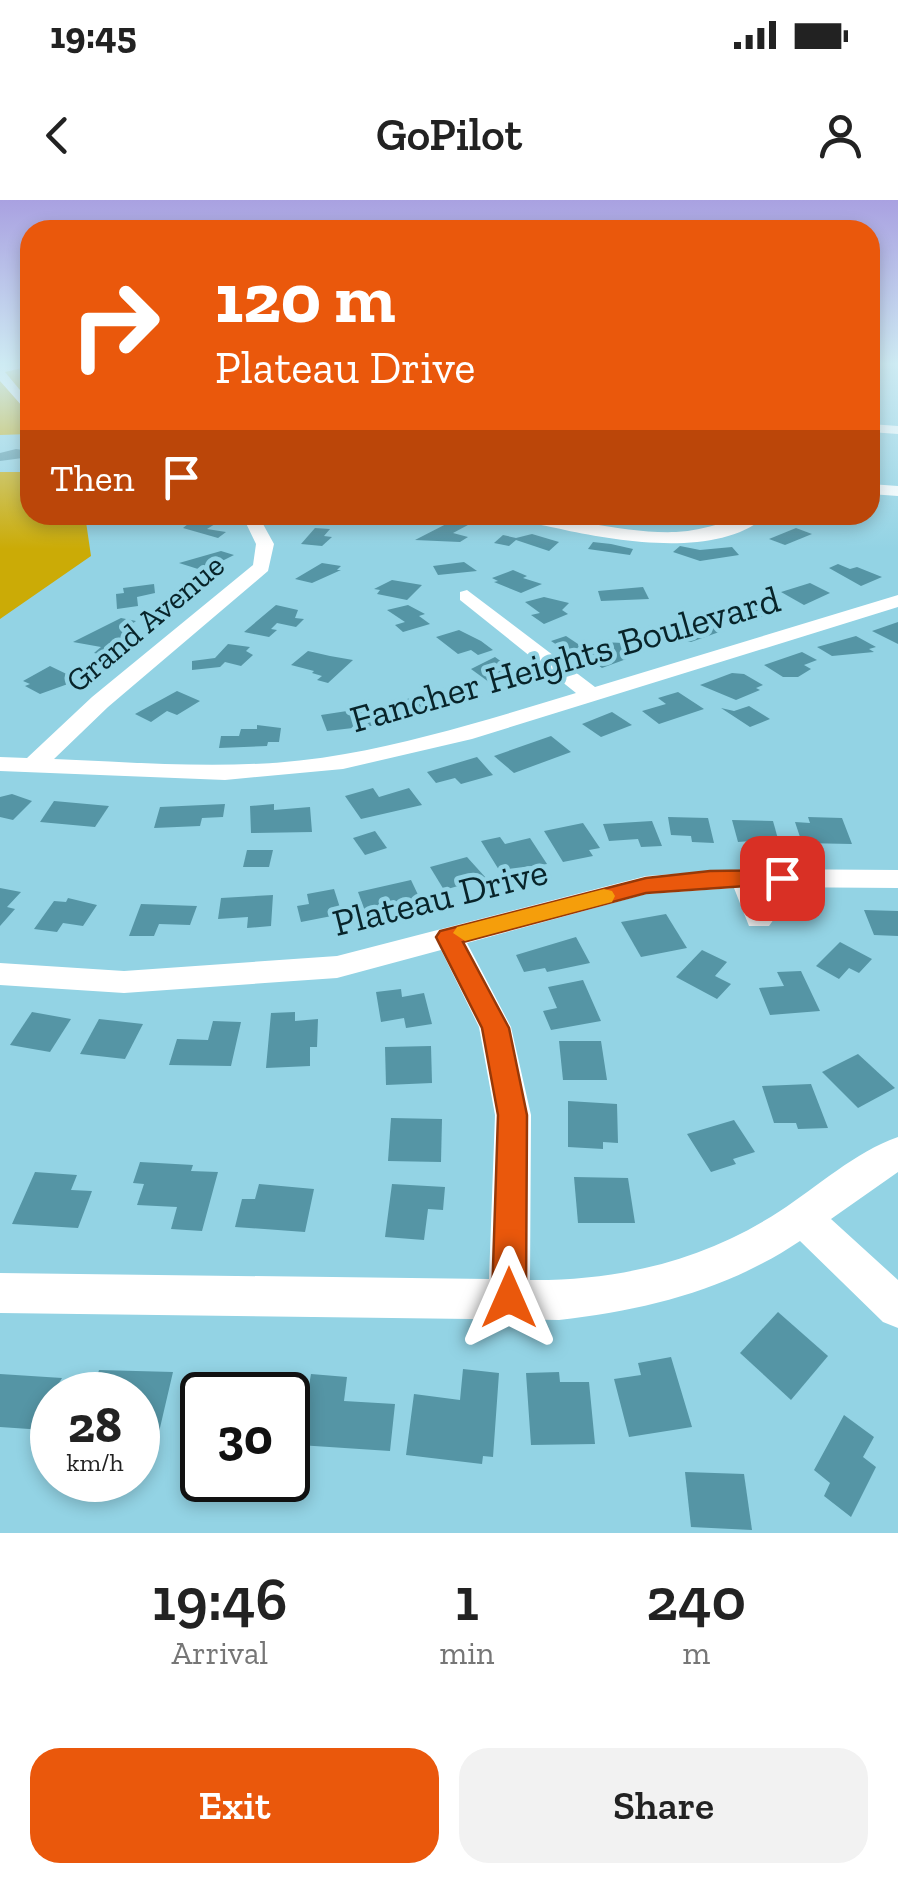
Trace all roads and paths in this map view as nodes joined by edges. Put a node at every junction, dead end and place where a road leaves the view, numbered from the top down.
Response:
1 (255, 525) edge
2 (580, 525) edge
3 (743, 525) edge
4 (466, 596) dead end
5 (898, 601) edge
6 (592, 695) junction
7 (0, 748) edge
8 (37, 762) junction
9 (0, 764) edge
10 (745, 878) junction
11 (898, 880) edge
12 (759, 919) dead end
13 (448, 937) junction
14 (0, 974) edge
15 (898, 1153) edge
16 (802, 1218) junction
17 (0, 1293) edge
18 (509, 1298) junction
19 (898, 1308) edge

1 - 8 street, Grand Avenue
2 - 3 street
4 - 6 street
5 - 6 street, Fancher Heights Boulevard
6 - 8 street, Fancher Heights Boulevard
7 - 8 street, Fancher Heights Boulevard
8 - 9 street, Fancher Heights Boulevard
10 - 11 street, Plateau Drive
10 - 12 street
10 - 13 street, Plateau Drive
13 - 14 street, Plateau Drive
13 - 18 street
15 - 16 street
16 - 18 street
16 - 19 street
17 - 18 street

